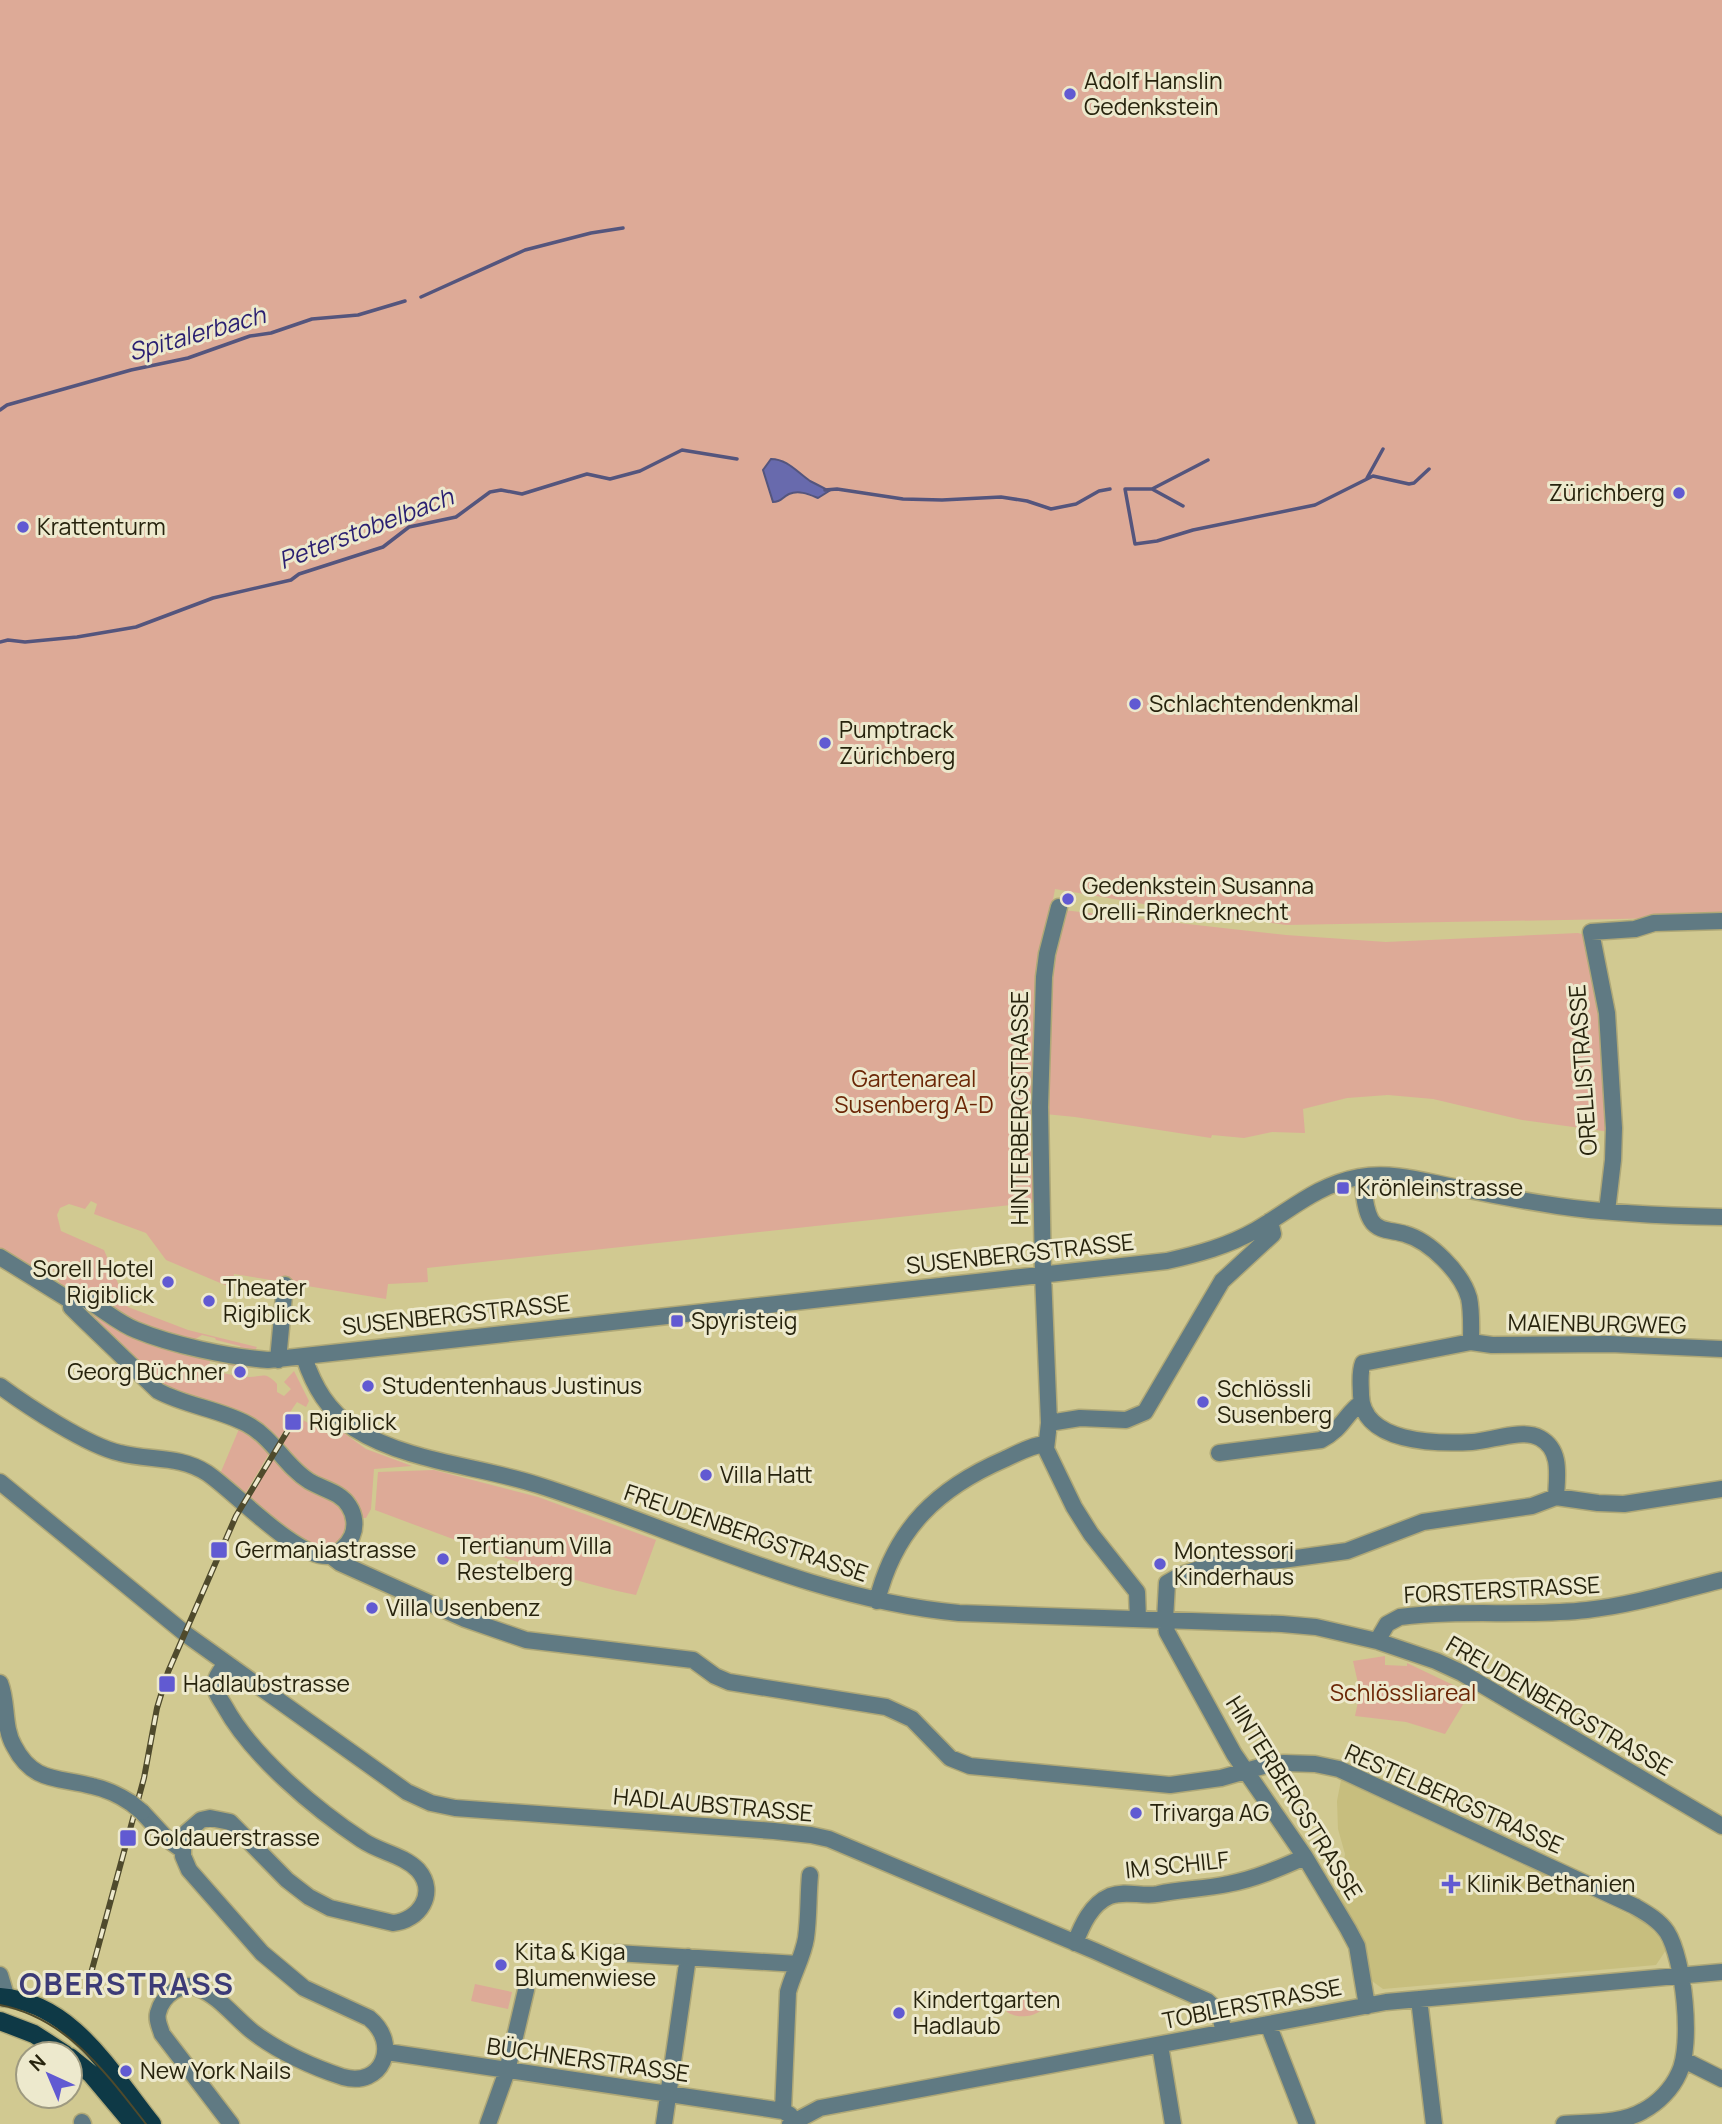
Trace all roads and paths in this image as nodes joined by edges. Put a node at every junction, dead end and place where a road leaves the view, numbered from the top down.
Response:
1 (1059, 908) dead end
2 (1722, 921) edge
3 (1362, 1177) junction
4 (1607, 1211) junction
5 (1722, 1217) edge
6 (1270, 1221) junction
7 (0, 1257) edge
8 (1043, 1274) junction
9 (285, 1285) dead end
10 (71, 1301) junction
11 (1471, 1342) junction
12 (1722, 1349) edge
13 (304, 1357) junction
14 (278, 1360) junction
15 (0, 1386) edge
16 (1361, 1403) junction
17 (1049, 1423) junction
18 (1046, 1444) junction
19 (1219, 1453) dead end
20 (0, 1482) edge
21 (1722, 1489) edge
22 (1556, 1497) junction
23 (331, 1556) junction
24 (1722, 1580) edge
25 (877, 1601) junction
26 (1138, 1619) junction
27 (1165, 1620) junction
28 (1377, 1641) junction
29 (225, 1665) junction
30 (0, 1683) edge
31 (1245, 1771) junction
32 (1722, 1826) edge
33 (181, 1849) junction
34 (1305, 1857) junction
35 (810, 1875) dead end
36 (1075, 1942) junction
37 (616, 1953) dead end
38 (688, 1957) junction
39 (798, 1964) junction
40 (1722, 1972) edge
41 (0, 1975) edge
42 (1681, 1976) junction
43 (526, 1990) dead end
44 (2, 1997) edge
45 (1419, 1999) junction
46 (1367, 2006) junction
47 (0, 2021) edge
48 (1268, 2024) junction
49 (1224, 2032) junction
50 (43, 2040) edge
51 (1160, 2045) junction
52 (387, 2052) junction
53 (1684, 2060) junction
54 (84, 2070) edge
55 (508, 2071) junction
56 (1722, 2079) edge
57 (668, 2095) junction
58 (792, 2120) edge
59 (133, 2124) edge
60 (152, 2124) edge
61 (231, 2124) edge
62 (488, 2124) edge
63 (664, 2124) edge
64 (1172, 2124) edge
65 (1307, 2124) edge
66 (1434, 2124) edge
67 (1564, 2124) edge

1 - 8 street, HINTERBERGSTRASSE
2 - 4 street, ORELLISTRASSE
3 - 4 street, SUSENBERGSTRASSE
3 - 6 street, SUSENBERGSTRASSE
3 - 11 street
4 - 5 street, SUSENBERGSTRASSE
6 - 8 street, SUSENBERGSTRASSE
6 - 17 street
7 - 10 street
8 - 13 street, SUSENBERGSTRASSE
8 - 17 street, HINTERBERGSTRASSE
9 - 14 street
10 - 14 street
10 - 23 street
11 - 12 street, MAIENBURGWEG
11 - 16 street
13 - 14 street
13 - 25 street, FREUDENBERGSTRASSE
15 - 23 street
16 - 19 street
16 - 22 street
17 - 18 street, HINTERBERGSTRASSE
18 - 25 street
18 - 26 street
20 - 29 street, HADLAUBSTRASSE
21 - 22 street
22 - 27 street
23 - 31 street, RESTELBERGSTRASSE
24 - 28 street, FORSTERSTRASSE
25 - 26 street, FREUDENBERGSTRASSE
26 - 27 street, FREUDENBERGSTRASSE
27 - 28 street, FREUDENBERGSTRASSE
27 - 31 street, HINTERBERGSTRASSE
28 - 32 street, FREUDENBERGSTRASSE
29 - 33 street
29 - 36 street, HADLAUBSTRASSE
30 - 33 street
31 - 34 street, HINTERBERGSTRASSE
31 - 42 street, RESTELBERGSTRASSE
33 - 52 street
34 - 36 street, IM SCHILF
34 - 46 street, HINTERBERGSTRASSE
35 - 39 street
36 - 49 street, HADLAUBSTRASSE
37 - 38 street
38 - 39 street
38 - 57 street
39 - 58 street
40 - 42 street, TOBLERSTRASSE
41 - 44 street
42 - 45 street, TOBLERSTRASSE
42 - 53 street, RESTELBERGSTRASSE
43 - 55 street
44 - 60 main road
45 - 46 street, TOBLERSTRASSE
45 - 66 street
46 - 48 street, TOBLERSTRASSE
47 - 50 main road
48 - 49 street, TOBLERSTRASSE
48 - 65 street
49 - 51 street, TOBLERSTRASSE
51 - 58 street, TOBLERSTRASSE
51 - 64 street
52 - 55 street, BÜCHNERSTRASSE
52 - 61 street
53 - 56 street
53 - 67 street
54 - 59 main road
55 - 57 street, BÜCHNERSTRASSE
55 - 62 street
57 - 58 street, BÜCHNERSTRASSE
57 - 63 street

